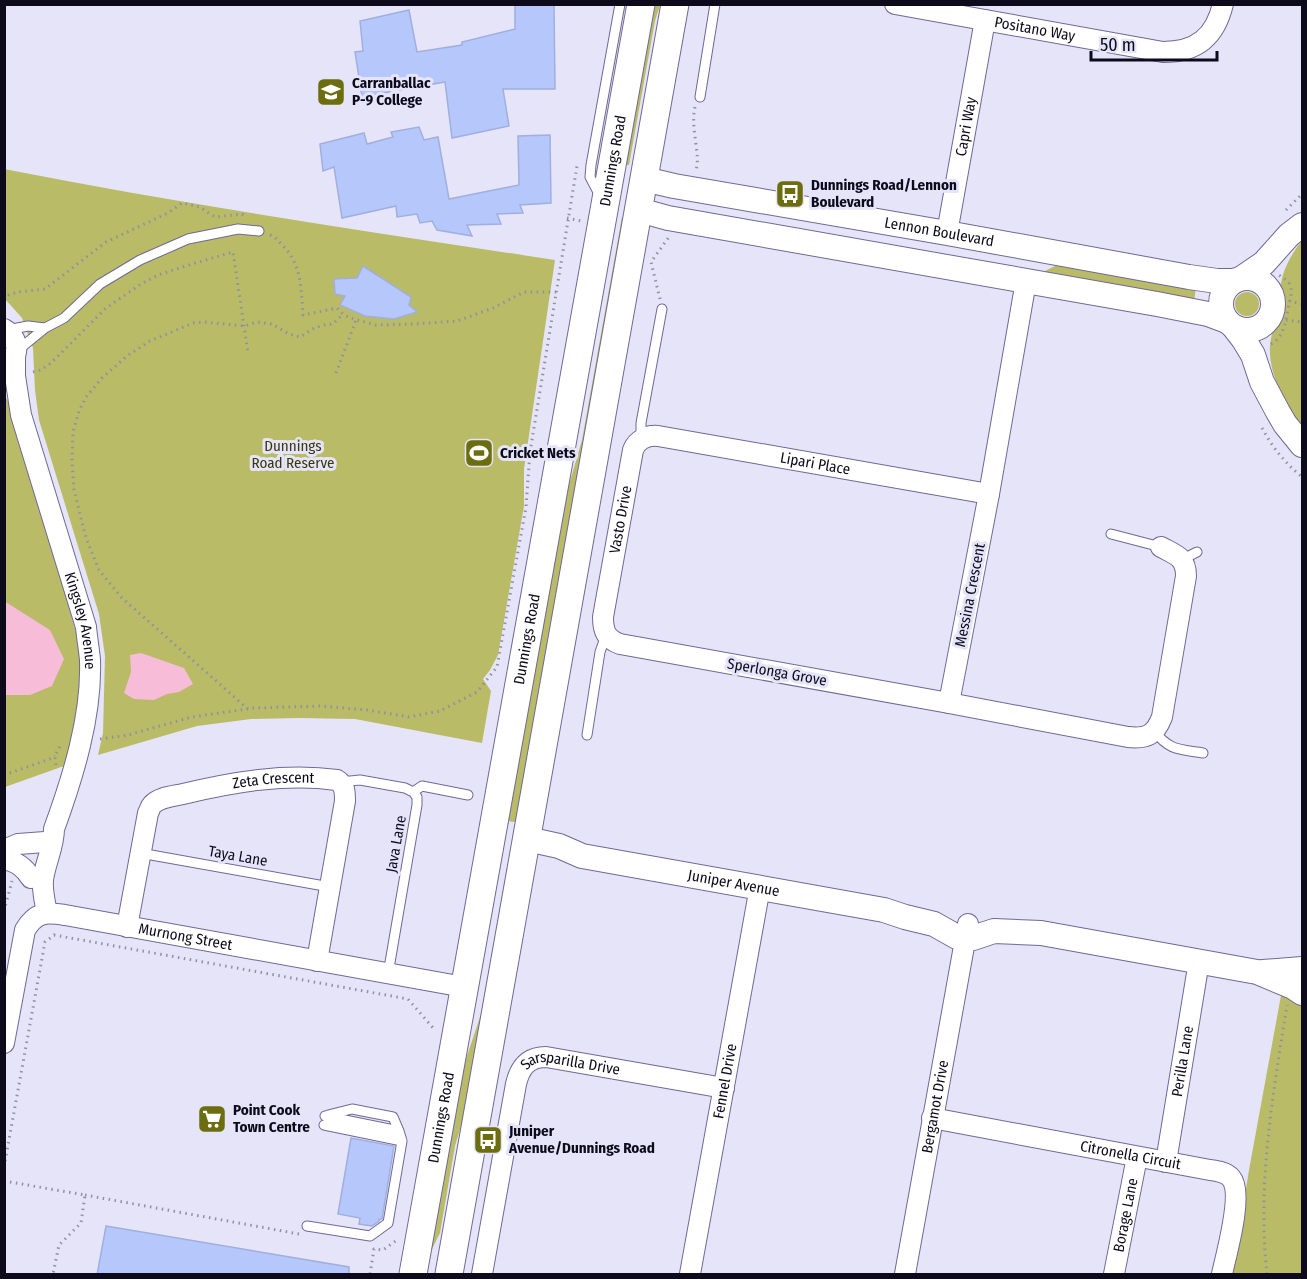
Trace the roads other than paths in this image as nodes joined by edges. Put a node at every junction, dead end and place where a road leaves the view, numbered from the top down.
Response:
1 (620, 4) edge
2 (641, 4) edge
3 (675, 4) edge
4 (715, 4) edge
5 (895, 4) edge
6 (1223, 4) edge
7 (985, 20) junction
8 (700, 97) road end
9 (612, 172) junction
10 (644, 179) junction
11 (606, 201) junction
12 (639, 210) junction
13 (1296, 221) edge
14 (259, 231) road end
15 (947, 233) junction
16 (1032, 249) junction
17 (1238, 280) junction
18 (1026, 281) junction
19 (662, 309) road end
20 (1276, 317) junction
21 (1231, 324) junction
22 (45, 328) junction
23 (6, 330) edge
24 (11, 368) edge
25 (1272, 399) junction
26 (643, 438) junction
27 (1302, 446) edge
28 (988, 494) junction
29 (1111, 534) dead end
30 (1161, 547) joint
31 (606, 635) junction
32 (950, 703) junction
33 (1154, 732) junction
34 (587, 735) dead end
35 (1203, 753) dead end
36 (341, 782) junction
37 (413, 792) junction
38 (468, 795) dead end
39 (50, 836) junction
40 (491, 840) junction
41 (526, 847) junction
42 (4, 850) edge
43 (140, 853) junction
44 (4, 859) edge
45 (31, 878) junction
46 (331, 887) junction
47 (760, 887) junction
48 (41, 915) junction
49 (127, 927) junction
50 (966, 931) junction
51 (317, 961) junction
52 (1199, 961) junction
53 (1302, 969) edge
54 (1257, 972) junction
55 (388, 974) junction
56 (1302, 978) edge
57 (464, 987) junction
58 (1298, 994) edge
59 (4, 1043) edge
60 (724, 1088) junction
61 (932, 1118) junction
62 (402, 1141) junction
63 (1137, 1157) junction
64 (1166, 1162) junction
65 (461, 1209) junction
66 (307, 1231) road end
67 (413, 1274) edge
68 (449, 1275) edge
69 (482, 1275) edge
70 (690, 1275) edge
71 (905, 1275) edge
72 (1114, 1275) edge
73 (1222, 1275) edge

1 - 11 lane
2 - 9 main road, Dunnings Road
3 - 10 main road
4 - 8 lane
5 - 7 street, Positano Way
6 - 7 street, Positano Way
7 - 15 street, Capri Way
9 - 10 main road
9 - 11 main road, Dunnings Road
10 - 12 main road
10 - 15 street, Lennon Boulevard
11 - 12 main road
11 - 40 main road, Dunnings Road
12 - 18 street
12 - 41 main road
13 - 17 street
13 - 20 street
14 - 22 lane
15 - 16 street, Lennon Boulevard
16 - 17 street, Lennon Boulevard
16 - 18 street
17 - 20 street
17 - 21 street
18 - 21 street
18 - 28 street, Messina Crescent
19 - 26 lane, Vasto Drive
20 - 21 street
20 - 25 street
21 - 25 street
22 - 23 lane
22 - 24 lane
23 - 24 street, Kingsley Avenue
24 - 39 street, Kingsley Avenue
25 - 27 street
26 - 28 street, Lipari Place
26 - 31 street, Vasto Drive
28 - 32 street, Messina Crescent
29 - 30 lane
30 - 33 street
31 - 32 street, Sperlonga Grove
31 - 34 lane, Vasto Drive
32 - 33 street
33 - 35 lane
36 - 37 lane
36 - 43 street, Zeta Crescent
36 - 46 street
37 - 38 lane
37 - 55 lane, Java Lane
39 - 42 street
39 - 45 street, Kingsley Avenue
39 - 48 street, Kingsley Avenue
40 - 41 main road
40 - 57 main road, Dunnings Road
41 - 47 street, Juniper Avenue
41 - 65 main road
43 - 46 lane, Taya Lane
43 - 49 street, Zeta Crescent
44 - 45 street
45 - 48 street, Kingsley Avenue
46 - 51 street
47 - 50 street, Juniper Avenue
47 - 60 street, Fennel Drive
48 - 49 street, Murnong Street
48 - 59 street
49 - 51 street, Murnong Street
50 - 52 street
50 - 61 street, Bergamot Drive
51 - 55 street, Murnong Street
52 - 54 street
52 - 64 street, Perilla Lane
53 - 54 street
54 - 58 street
55 - 57 street, Murnong Street
56 - 58 street
57 - 67 main road, Dunnings Road
60 - 69 street, Sarsparilla Drive
60 - 70 street, Fennel Drive
61 - 63 street, Citronella Circuit
61 - 71 street, Bergamot Drive
62 - 62 lane
62 - 66 lane
63 - 64 street, Citronella Circuit
63 - 72 street, Borage Lane
64 - 73 street, Citronella Circuit
65 - 67 main road
65 - 68 main road

